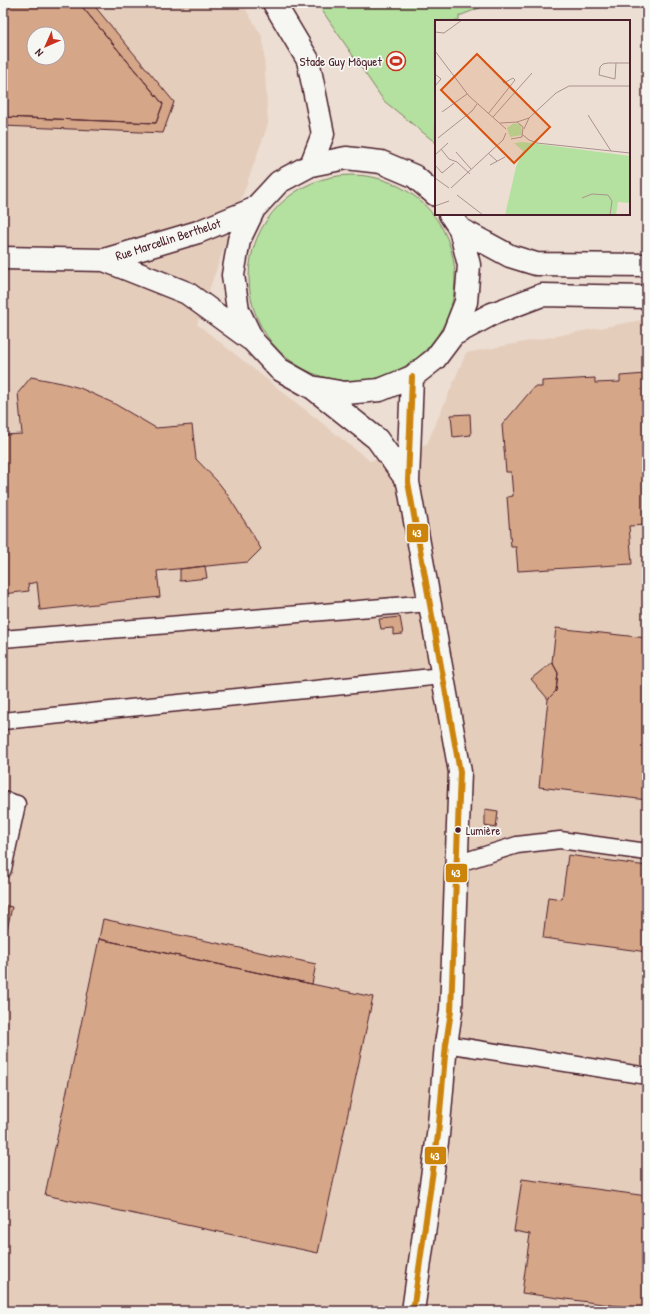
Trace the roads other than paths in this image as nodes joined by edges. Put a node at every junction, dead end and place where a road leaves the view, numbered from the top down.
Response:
1 (274, 3) edge
2 (311, 165) junction
3 (435, 194) edge
4 (254, 209) junction
5 (455, 222) edge
6 (3, 258) edge
7 (104, 260) junction
8 (647, 265) edge
9 (647, 297) edge
10 (453, 336) junction
11 (253, 341) junction
12 (412, 376) junction
13 (311, 386) junction
14 (408, 482) junction
15 (430, 603) junction
16 (3, 639) edge
17 (442, 676) junction
18 (3, 721) edge
19 (3, 800) edge
20 (647, 852) edge
21 (456, 864) junction
22 (3, 869) edge
23 (446, 1044) junction
24 (647, 1076) edge
25 (413, 1311) edge

1 - 2 main road
2 - 3 main road
2 - 4 main road
4 - 7 main road, Rue Marcellin Berthelot
4 - 11 main road
5 - 8 main road
5 - 10 main road
6 - 7 main road, Rue Marcellin Berthelot
7 - 11 main road, Rue Marcellin Berthelot
9 - 10 main road
10 - 12 main road
11 - 13 main road
12 - 13 main road
12 - 14 main road
13 - 14 main road
14 - 15 main road
15 - 16 lane
15 - 17 main road
17 - 18 lane
17 - 21 main road
19 - 22 lane
20 - 21 lane
21 - 23 main road
23 - 24 lane
23 - 25 main road

